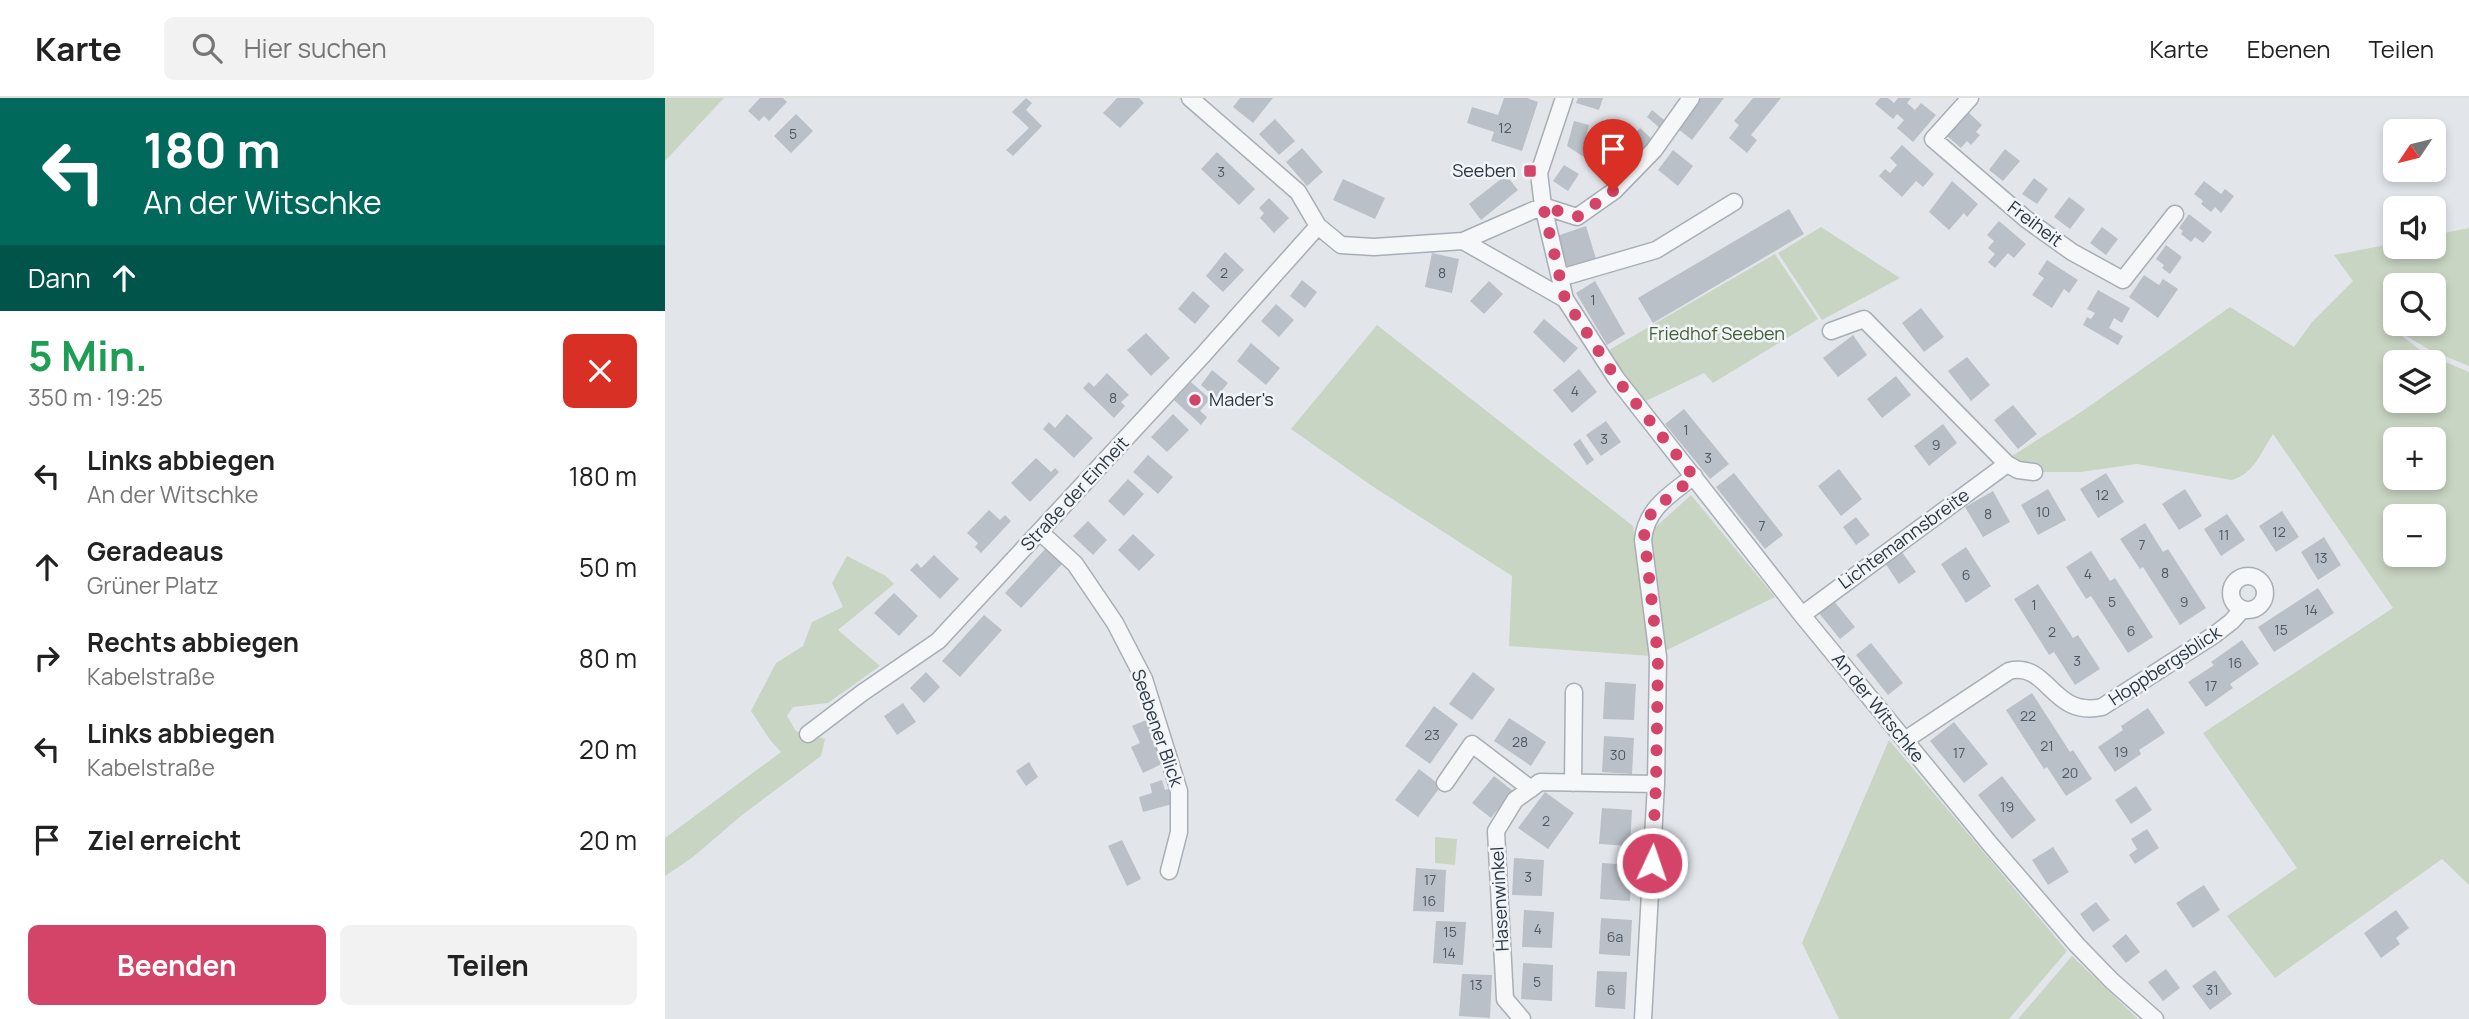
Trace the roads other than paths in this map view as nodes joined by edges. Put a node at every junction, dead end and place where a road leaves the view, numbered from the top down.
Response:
1 (1190, 98) edge
2 (1564, 98) edge
3 (1691, 98) edge
4 (1970, 98) edge
5 (1734, 202) dead end
6 (1543, 206) junction
7 (2175, 214) dead end
8 (1318, 226) junction
9 (1463, 241) junction
10 (1560, 278) junction
11 (1565, 299) junction
12 (1831, 331) dead end
13 (2007, 464) junction
14 (2034, 472) dead end
15 (1694, 477) junction
16 (1040, 532) junction
17 (2242, 610) dead end
18 (1802, 614) junction
19 (1574, 692) dead end
20 (808, 734) dead end
21 (1905, 740) junction
22 (1445, 783) dead end
23 (1573, 783) junction
24 (1656, 784) junction
25 (1531, 789) junction
26 (1169, 870) dead end
27 (1522, 1019) edge
28 (1643, 1019) edge
29 (2155, 1019) edge

1 - 8 street
2 - 6 street
3 - 6 street
4 - 7 street, Freiheit
5 - 10 street
6 - 9 street
6 - 10 street
8 - 9 street
8 - 16 street, Straße der Einheit
9 - 11 street
10 - 11 street
11 - 15 street, An der Witschke
12 - 13 street
13 - 14 street
13 - 18 street, Lichtemannsbreite
15 - 18 street, An der Witschke
15 - 24 street
16 - 20 street, Straße der Einheit
16 - 26 street, Seebener Blick
17 - 21 street, Hoppbergsblick
18 - 21 street, An der Witschke
19 - 23 street
21 - 29 street, An der Witschke
22 - 25 street
23 - 24 street
23 - 25 street
24 - 28 street
25 - 27 street, Hasenwinkel

